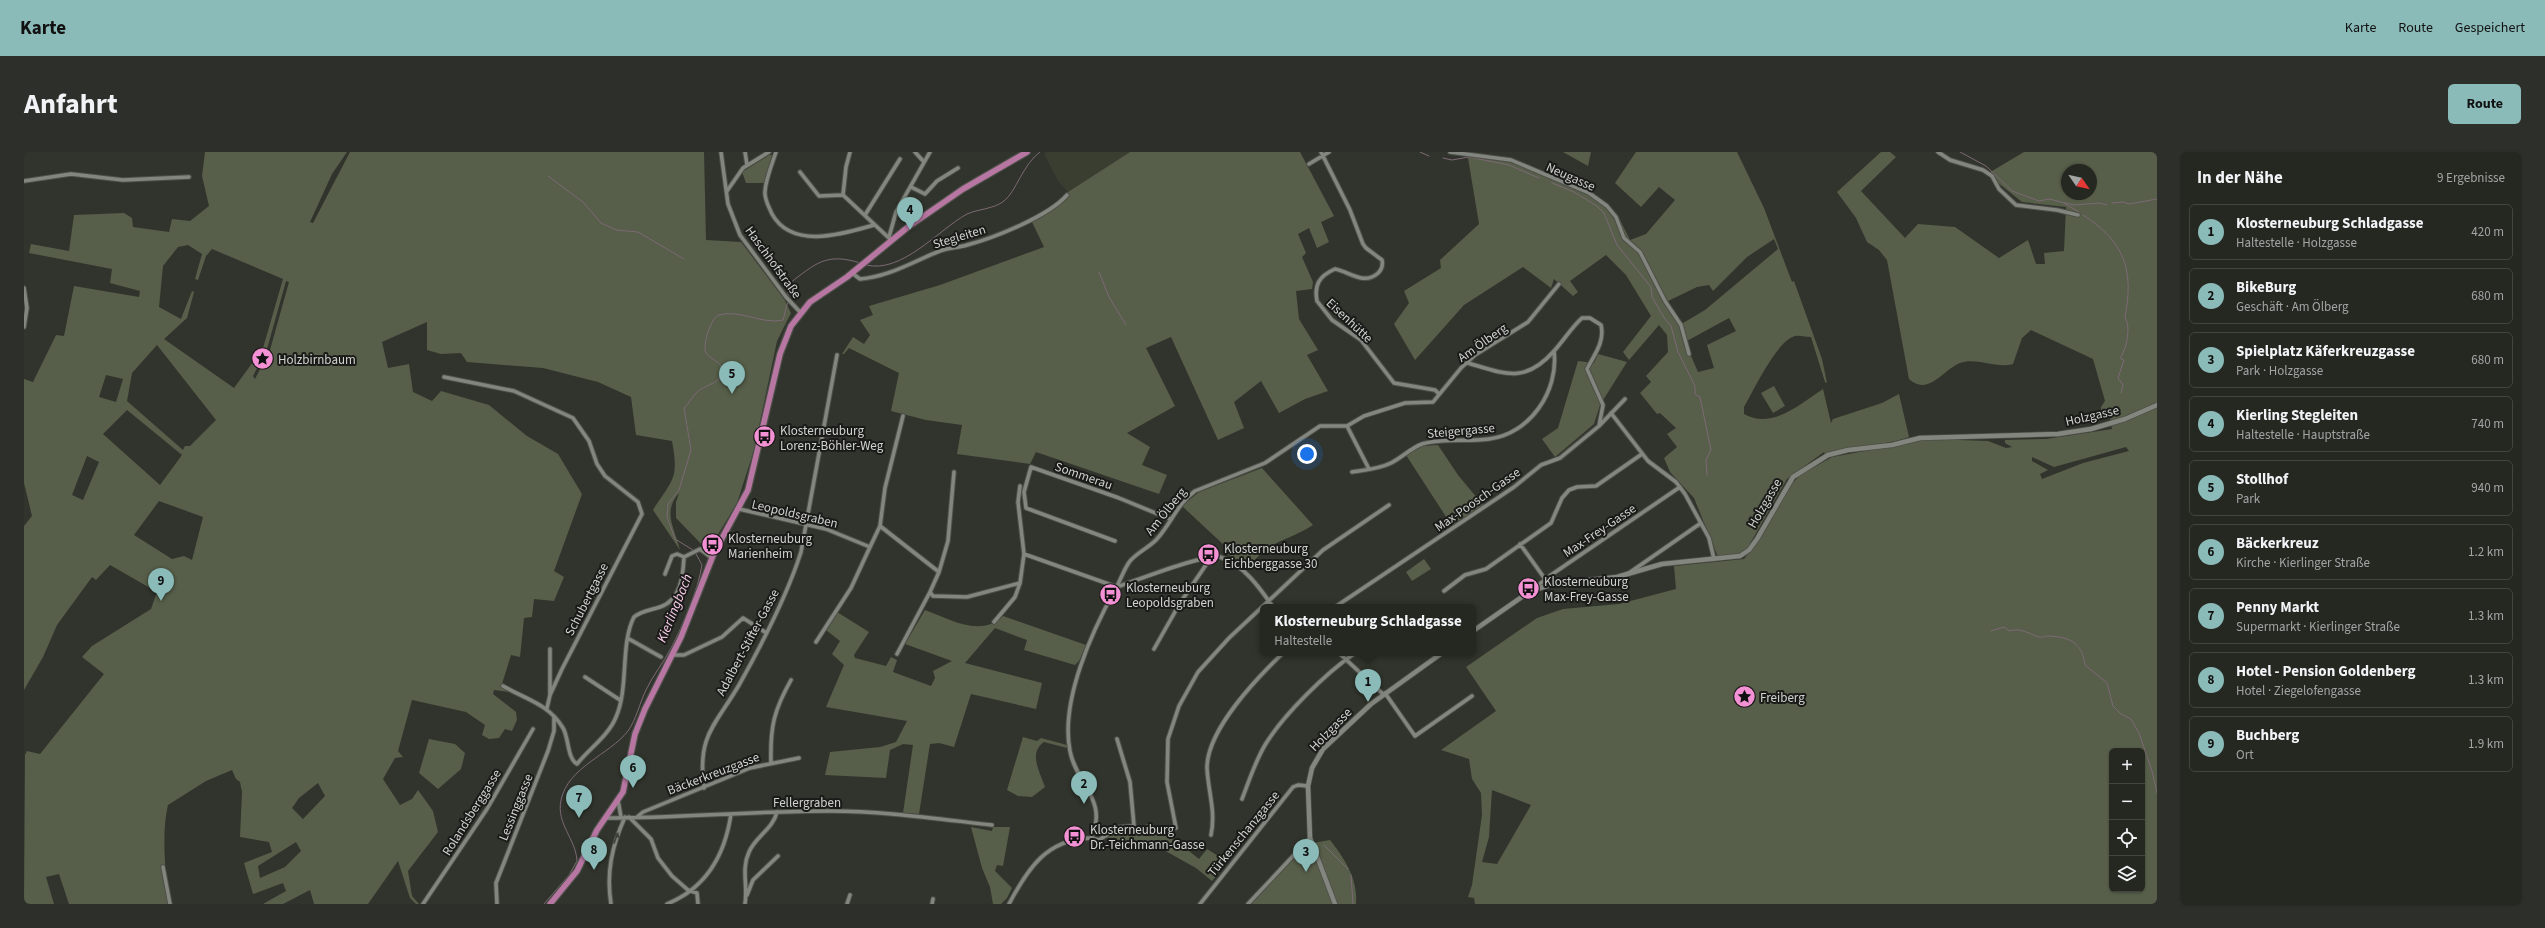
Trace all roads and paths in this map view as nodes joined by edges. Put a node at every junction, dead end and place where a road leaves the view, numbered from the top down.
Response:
1 (720, 152) edge
2 (745, 152) edge
3 (769, 152) edge
4 (776, 152) edge
5 (850, 152) edge
6 (915, 152) edge
7 (930, 152) edge
8 (1027, 152) edge
9 (1321, 152) edge
10 (1329, 152) edge
11 (1450, 152) edge
12 (1938, 152) edge
13 (1324, 157) junction
14 (900, 159) dead end
15 (924, 162) junction
16 (1309, 164) dead end
17 (747, 165) junction
18 (958, 168) dead end
19 (800, 172) dead end
20 (189, 177) dead end
21 (24, 181) edge
22 (910, 187) junction
23 (726, 192) junction
24 (1067, 195) dead end
25 (843, 196) junction
26 (865, 215) junction
27 (2078, 215) dead end
28 (874, 226) junction
29 (890, 238) junction
30 (852, 273) junction
31 (1559, 284) dead end
32 (24, 288) edge
33 (800, 312) junction
34 (24, 327) edge
35 (1554, 351) junction
36 (1689, 354) dead end
37 (838, 355) dead end
38 (1468, 363) junction
39 (444, 377) dead end
40 (1439, 394) junction
41 (1624, 400) dead end
42 (2157, 405) edge
43 (1611, 413) junction
44 (903, 416) dead end
45 (1347, 426) junction
46 (1599, 426) junction
47 (1642, 454) junction
48 (1369, 469) junction
49 (954, 472) dead end
50 (1352, 472) dead end
51 (1020, 486) dead end
52 (1680, 487) junction
53 (1389, 505) dead end
54 (739, 509) junction
55 (1170, 519) junction
56 (1701, 523) junction
57 (805, 526) junction
58 (880, 526) junction
59 (1115, 541) dead end
60 (1520, 544) junction
61 (870, 547) junction
62 (1024, 554) junction
63 (1212, 556) junction
64 (684, 557) junction
65 (1651, 557) junction
66 (712, 558) junction
67 (1714, 559) junction
68 (1656, 565) junction
69 (939, 572) junction
70 (665, 574) dead end
71 (1628, 574) junction
72 (1551, 575) junction
73 (1545, 579) junction
74 (1020, 583) junction
75 (1556, 583) junction
76 (1117, 587) junction
77 (1444, 591) dead end
78 (930, 592) junction
79 (1530, 592) junction
80 (1269, 601) junction
81 (1266, 604) edge
82 (1271, 604) edge
83 (1339, 604) edge
84 (1260, 609) edge
85 (994, 622) dead end
86 (1476, 629) edge
87 (765, 632) junction
88 (629, 639) junction
89 (816, 642) dead end
90 (550, 649) dead end
91 (1154, 649) dead end
92 (897, 654) dead end
93 (672, 655) junction
94 (1280, 656) edge
95 (1342, 656) edge
96 (1351, 656) edge
97 (1438, 656) edge
98 (661, 657) dead end
99 (1346, 660) junction
100 (585, 677) dead end
101 (791, 680) dead end
102 (503, 686) dead end
103 (1384, 694) junction
104 (550, 695) junction
105 (1472, 696) dead end
106 (620, 700) junction
107 (547, 708) junction
108 (554, 717) junction
109 (533, 729) dead end
110 (1117, 739) dead end
111 (799, 758) dead end
112 (771, 762) junction
113 (1308, 786) junction
114 (704, 788) junction
115 (1242, 799) dead end
116 (618, 800) junction
117 (777, 812) junction
118 (731, 814) junction
119 (625, 817) junction
120 (637, 817) junction
121 (605, 818) junction
122 (992, 825) dead end
123 (1176, 828) dead end
124 (1211, 835) dead end
125 (1091, 838) junction
126 (1310, 838) junction
127 (778, 856) dead end
128 (163, 867) dead end
129 (693, 891) junction
130 (850, 895) dead end
131 (746, 898) junction
132 (933, 899) dead end
133 (170, 904) edge
134 (422, 904) edge
135 (497, 904) edge
136 (550, 904) edge
137 (611, 904) edge
138 (667, 904) edge
139 (698, 904) edge
140 (745, 904) edge
141 (847, 904) edge
142 (932, 904) edge
143 (1009, 904) edge
144 (1200, 904) edge
145 (1248, 904) edge
146 (1336, 904) edge

1 - 23 street, Haschhofstraße
2 - 17 street
3 - 17 street
4 - 28 street
5 - 25 street
6 - 15 street
7 - 15 street
8 - 29 main road
9 - 13 street, Eisenhütte
10 - 13 street
11 - 36 street, Neugasse
12 - 27 street
13 - 16 street
13 - 40 street, Eisenhütte
14 - 26 street
15 - 22 street
17 - 23 street
18 - 22 street
19 - 25 street
20 - 21 street
22 - 29 street
23 - 33 street, Haschhofstraße
24 - 30 street, Stegleiten
25 - 26 street
26 - 28 street
28 - 29 street
29 - 30 main road
30 - 33 main road
31 - 38 street, Am Ölberg
32 - 34 street
33 - 54 main road
35 - 38 street
35 - 46 street
35 - 48 street, Steigergasse
37 - 57 street, Adalbert-Stifter-Gasse
38 - 40 street, Am Ölberg
39 - 104 street, Schubertgasse
40 - 45 street, Am Ölberg
41 - 43 street, Max-Poosch-Gasse
42 - 67 street, Holzgasse
43 - 46 street, Max-Poosch-Gasse
43 - 47 street
44 - 58 street
45 - 48 street
45 - 55 street, Am Ölberg
46 - 83 street, Max-Poosch-Gasse
47 - 52 street
47 - 60 street
48 - 50 street, Steigergasse
49 - 69 street
51 - 62 street
52 - 56 street
52 - 72 street, Max-Frey-Gasse
53 - 80 street
54 - 57 street, Leopoldsgraben
54 - 66 main road
55 - 59 street, Sommerau
55 - 76 street, Am Ölberg
56 - 65 street
56 - 67 street
57 - 61 street, Leopoldsgraben
57 - 87 street, Adalbert-Stifter-Gasse
58 - 61 street
58 - 69 street
60 - 73 street
60 - 77 street
61 - 89 street
62 - 74 street
62 - 76 street
63 - 76 street
63 - 80 street
63 - 91 street
64 - 66 street
64 - 70 street
64 - 88 street
65 - 68 street
65 - 71 street
66 - 93 main road
67 - 68 street, Holzgasse
68 - 71 street, Holzgasse
69 - 78 street
71 - 75 street, Holzgasse
72 - 73 street, Max-Frey-Gasse
72 - 75 street
73 - 79 street, Max-Frey-Gasse
74 - 78 street
74 - 85 street
75 - 79 street, Holzgasse
76 - 125 street, Am Ölberg
78 - 92 street
79 - 86 street, Holzgasse
80 - 81 street
80 - 82 street
84 - 123 street
87 - 93 street
87 - 114 street, Adalbert-Stifter-Gasse
88 - 98 street
88 - 106 street
90 - 104 street, Schubertgasse
93 - 116 main road
94 - 124 street
95 - 99 street
96 - 99 street
97 - 103 street, Holzgasse
99 - 103 street
99 - 115 street
100 - 106 street
101 - 112 street
102 - 107 street
103 - 105 street
103 - 113 street, Holzgasse
104 - 107 street, Schubertgasse
106 - 108 street
107 - 108 street
108 - 135 street, Lessinggasse
109 - 134 street, Rolandsberggasse
110 - 125 street
111 - 112 street, Bäckerkreuzgasse
112 - 114 street, Bäckerkreuzgasse
113 - 126 street, Holzgasse
113 - 144 street, Türkenschanzgasse
114 - 120 street, Bäckerkreuzgasse
116 - 119 street
116 - 121 main road
117 - 118 street, Fellergraben
117 - 122 street, Fellergraben
117 - 131 street
118 - 120 street, Fellergraben
118 - 129 street
119 - 120 street, Fellergraben
119 - 121 street, Fellergraben
119 - 129 street
137 -> 119 street
121 - 136 main road
125 - 143 street
126 - 145 street
126 - 146 street, Holzgasse
127 - 131 street
128 - 133 street
129 - 138 street
129 - 139 street
130 - 141 street
131 - 140 street
132 - 142 street

